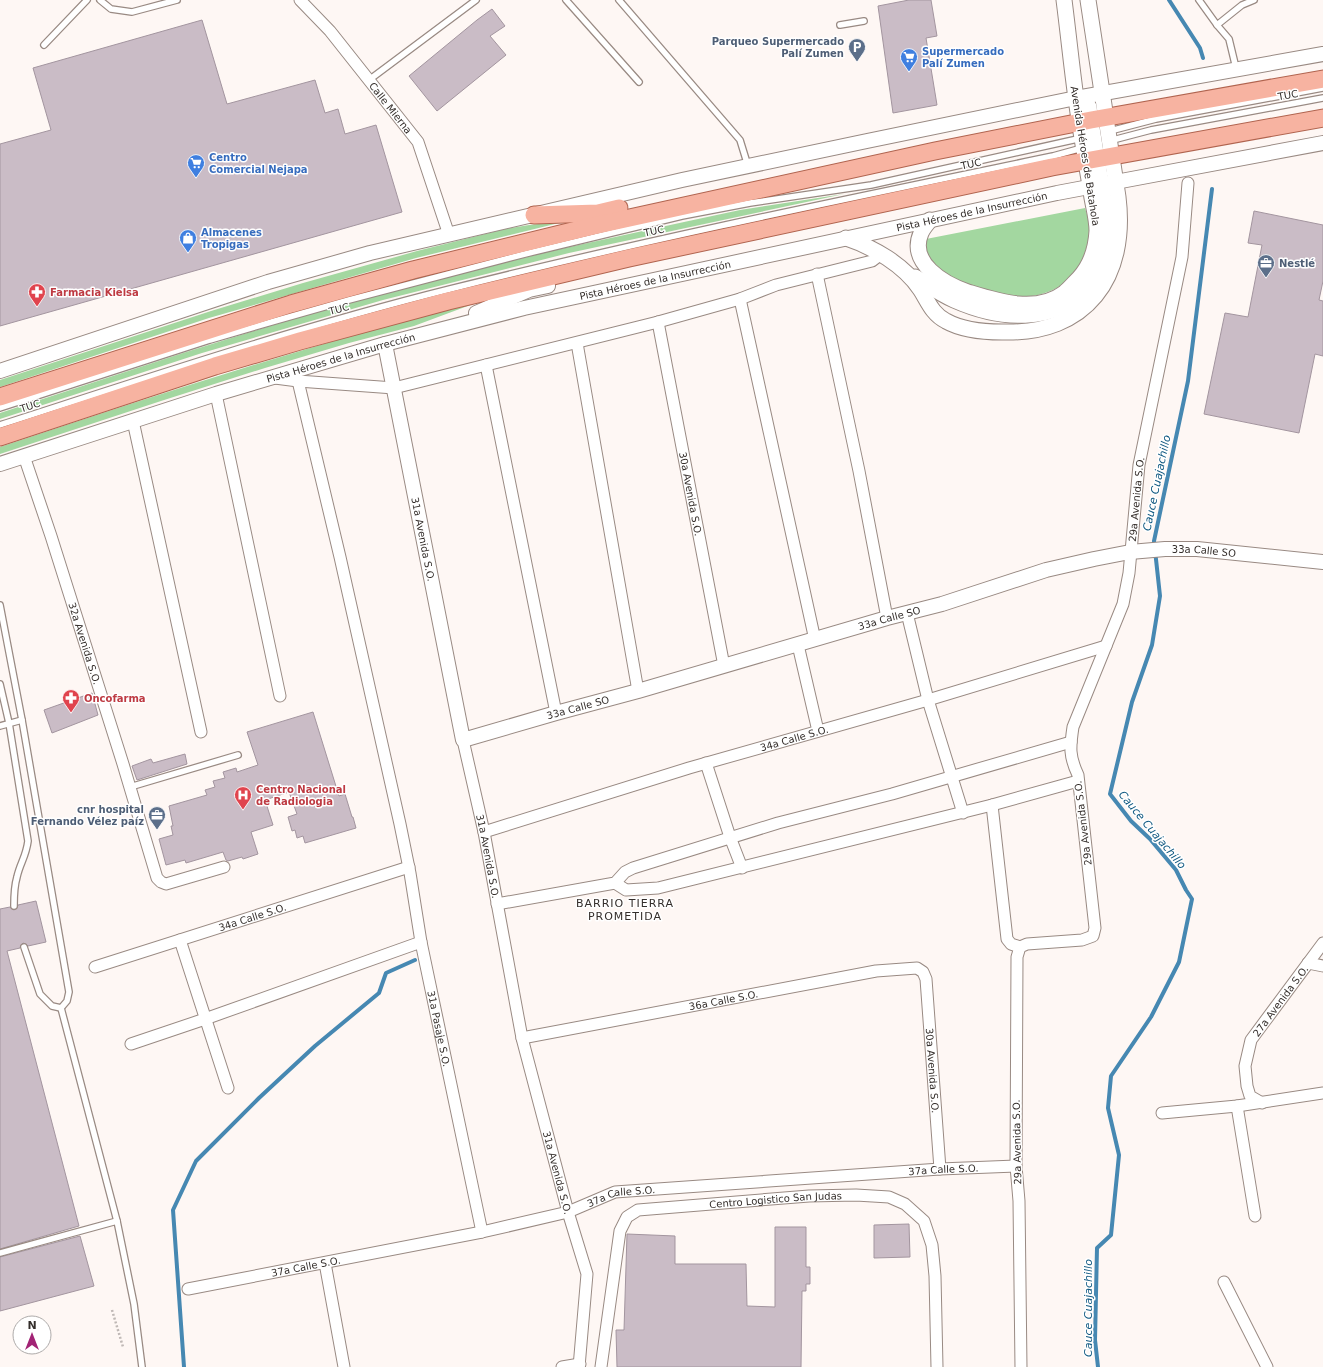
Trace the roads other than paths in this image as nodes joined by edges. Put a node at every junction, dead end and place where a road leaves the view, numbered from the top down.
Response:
1 (87, 0) edge
2 (100, 0) edge
3 (177, 0) edge
4 (300, 0) edge
5 (476, 0) edge
6 (566, 0) edge
7 (619, 0) edge
8 (1064, 0) edge
9 (1088, 0) edge
10 (1199, 0) edge
11 (1254, 0) edge
12 (1241, 2) edge
13 (864, 21) dead end
14 (840, 25) dead end
15 (1217, 25) junction
16 (44, 45) dead end
17 (1323, 54) edge
18 (1236, 68) junction
19 (1323, 79) edge
20 (369, 80) junction
21 (639, 82) dead end
22 (1101, 87) junction
23 (1323, 88) edge
24 (1076, 98) junction
25 (1323, 98) edge
26 (1323, 118) edge
27 (1095, 139) junction
28 (1323, 143) edge
29 (748, 166) junction
30 (787, 182) junction
31 (1116, 182) junction
32 (1188, 183) dead end
33 (1096, 186) junction
34 (534, 215) junction
35 (930, 220) junction
36 (449, 235) junction
37 (846, 238) junction
38 (718, 239) junction
39 (880, 254) junction
40 (902, 269) junction
41 (816, 274) junction
42 (954, 286) junction
43 (937, 291) junction
44 (740, 299) junction
45 (934, 313) junction
46 (658, 322) junction
47 (431, 332) junction
48 (577, 343) junction
49 (385, 344) junction
50 (486, 365) junction
51 (0, 371) edge
52 (273, 378) junction
53 (298, 381) junction
54 (394, 388) junction
55 (216, 394) junction
56 (0, 397) edge
57 (0, 408) edge
58 (133, 421) junction
59 (0, 425) edge
60 (0, 437) edge
61 (24, 456) junction
62 (0, 464) edge
63 (1135, 552) junction
64 (1323, 562) edge
65 (0, 605) edge
66 (907, 613) junction
67 (887, 618) junction
68 (3, 635) edge
69 (815, 640) junction
70 (798, 644) junction
71 (1106, 646) junction
72 (724, 666) junction
73 (0, 684) edge
74 (638, 691) junction
75 (280, 696) dead end
76 (928, 700) junction
77 (556, 713) junction
78 (22, 720) junction
79 (9, 723) junction
80 (0, 726) edge
81 (818, 731) junction
82 (201, 732) dead end
83 (463, 740) junction
84 (1071, 742) junction
85 (238, 755) dead end
86 (706, 763) junction
87 (951, 776) junction
88 (1078, 781) junction
89 (130, 787) junction
90 (992, 805) junction
91 (963, 813) junction
92 (484, 832) junction
93 (730, 837) junction
94 (224, 867) dead end
95 (409, 867) junction
96 (742, 868) junction
97 (615, 884) junction
98 (498, 904) junction
99 (14, 906) dead end
100 (180, 940) junction
101 (421, 942) junction
102 (1323, 943) edge
103 (24, 947) dead end
104 (1020, 947) junction
105 (1308, 963) junction
106 (1323, 966) edge
107 (95, 967) dead end
108 (923, 972) joint
109 (61, 1008) junction
110 (205, 1019) junction
111 (522, 1038) junction
112 (131, 1044) dead end
113 (228, 1088) dead end
114 (1323, 1093) edge
115 (1262, 1103) junction
116 (1237, 1106) junction
117 (1162, 1113) dead end
118 (1016, 1166) junction
119 (940, 1169) junction
120 (568, 1212) junction
121 (1255, 1216) dead end
122 (117, 1221) junction
123 (482, 1232) junction
124 (0, 1253) edge
125 (325, 1263) junction
126 (1224, 1282) dead end
127 (188, 1289) dead end
128 (579, 1366) edge
129 (142, 1367) edge
130 (344, 1367) edge
131 (562, 1367) edge
132 (601, 1367) edge
133 (937, 1367) edge
134 (1021, 1367) edge
135 (1267, 1367) edge

1 - 16 lane
2 - 3 lane
4 - 20 street, Calle Mierna
5 - 20 lane
6 - 21 lane
7 - 29 lane
8 - 24 main road, Avenida Héroes de Batahola
9 - 22 main road, Avenida Héroes de Batahola
10 - 15 lane
11 - 12 lane
12 - 15 lane
13 - 14 lane
15 - 18 lane
17 - 18 street
18 - 22 street
19 - 27 main road
20 - 36 street, Calle Mierna
22 - 24 street
22 - 27 main road, Avenida Héroes de Batahola
23 - 27 lane, TUC
24 - 27 main road, Avenida Héroes de Batahola
24 - 29 street
25 - 27 lane, TUC
26 - 27 main road
27 - 30 main road
27 - 31 main road, Avenida Héroes de Batahola
27 - 33 main road, Avenida Héroes de Batahola
27 - 38 main road
27 - 57 lane, TUC
27 - 59 lane, TUC
28 - 31 street, Pista Héroes de la Insurrección
29 - 34 street
30 - 34 main road
30 - 56 main road
31 - 33 street, Pista Héroes de la Insurrección
31 - 45 main road, Avenida Héroes de Batahola
32 - 63 street, 29a Avenida S.O.
33 - 35 street, Pista Héroes de la Insurrección
33 - 42 main road, Avenida Héroes de Batahola
33 - 43 main road
34 - 36 street
35 - 37 street, Pista Héroes de la Insurrección
35 - 42 main road, Avenida Héroes de Batahola
36 - 51 street
37 - 39 main road, Avenida Héroes de Batahola
37 - 47 street, Pista Héroes de la Insurrección
38 - 47 street
38 - 60 main road
39 - 40 main road, Avenida Héroes de Batahola
39 - 41 street
40 - 43 main road
40 - 45 main road, Avenida Héroes de Batahola
41 - 44 street
41 - 67 street
42 - 43 main road
43 - 45 main road
44 - 46 street
44 - 69 street
46 - 48 street
46 - 72 street, 30a Avenida S.O.
47 - 49 street, Pista Héroes de la Insurrección
48 - 50 street
48 - 74 street
49 - 52 street, Pista Héroes de la Insurrección
49 - 54 street, 31a Avenida S.O.
50 - 54 street
50 - 77 street
52 - 53 street
52 - 55 street, Pista Héroes de la Insurrección
53 - 54 street
53 - 95 street, 31a Pasaje S.O.
54 - 83 street, 31a Avenida S.O.
55 - 58 street, Pista Héroes de la Insurrección
55 - 75 street
58 - 61 street, Pista Héroes de la Insurrección
58 - 82 street
61 - 62 street, Pista Héroes de la Insurrección
61 - 89 street, 32a Avenida S.O.
63 - 64 street, 33a Calle SO
63 - 66 street, 33a Calle SO
63 - 71 street, 29a Avenida S.O.
65 - 68 lane
66 - 67 street, 33a Calle SO
66 - 76 street
67 - 69 street, 33a Calle SO
68 - 78 lane
69 - 70 street, 33a Calle SO
70 - 72 street, 33a Calle SO
70 - 81 street
71 - 76 street, 34a Calle S.O.
71 - 84 street, 29a Avenida S.O.
72 - 74 street, 33a Calle SO
73 - 79 lane
74 - 77 street, 33a Calle SO
76 - 81 street, 34a Calle S.O.
76 - 87 street
77 - 83 street, 33a Calle SO
78 - 79 lane
78 - 109 lane
79 - 80 lane
79 - 99 lane
81 - 86 street, 34a Calle S.O.
83 - 92 street, 31a Avenida S.O.
84 - 87 street
84 - 88 street, 29a Avenida S.O.
85 - 89 lane
86 - 92 street, 34a Calle S.O.
86 - 93 street
87 - 91 street
87 - 93 street
88 - 90 street
88 - 104 street, 29a Avenida S.O.
89 - 94 street, 32a Avenida S.O.
90 - 91 street
90 - 104 street
91 - 96 street
92 - 98 street, 31a Avenida S.O.
93 - 96 street
93 - 97 street
95 - 100 street, 34a Calle S.O.
95 - 101 street, 31a Pasaje S.O.
96 - 97 street
97 - 98 street
98 - 111 street, 31a Avenida S.O.
100 - 107 street, 34a Calle S.O.
100 - 110 street
101 - 110 street
101 - 123 street, 31a Pasaje S.O.
102 - 105 street, 27a Avenida S.O.
103 - 109 lane
104 - 118 street, 29a Avenida S.O.
105 - 106 street
105 - 115 street, 27a Avenida S.O.
108 - 111 street, 36a Calle S.O.
108 - 119 street, 30a Avenida S.O.
109 - 122 lane
110 - 112 street
110 - 113 street
111 - 120 street, 31a Avenida S.O.
114 - 115 street
115 - 116 street
116 - 117 street
116 - 121 street
118 - 119 street, 37a Calle S.O.
118 - 134 street, 29a Avenida S.O.
119 - 120 street, 37a Calle S.O.
120 - 123 street, 37a Calle S.O.
120 - 128 street, 31a Avenida S.O.
122 - 124 lane
122 - 129 lane
123 - 125 street, 37a Calle S.O.
125 - 127 street, 37a Calle S.O.
125 - 130 street
126 - 135 street
128 - 131 street
132 - 133 street, Centro Logistico San Judas

